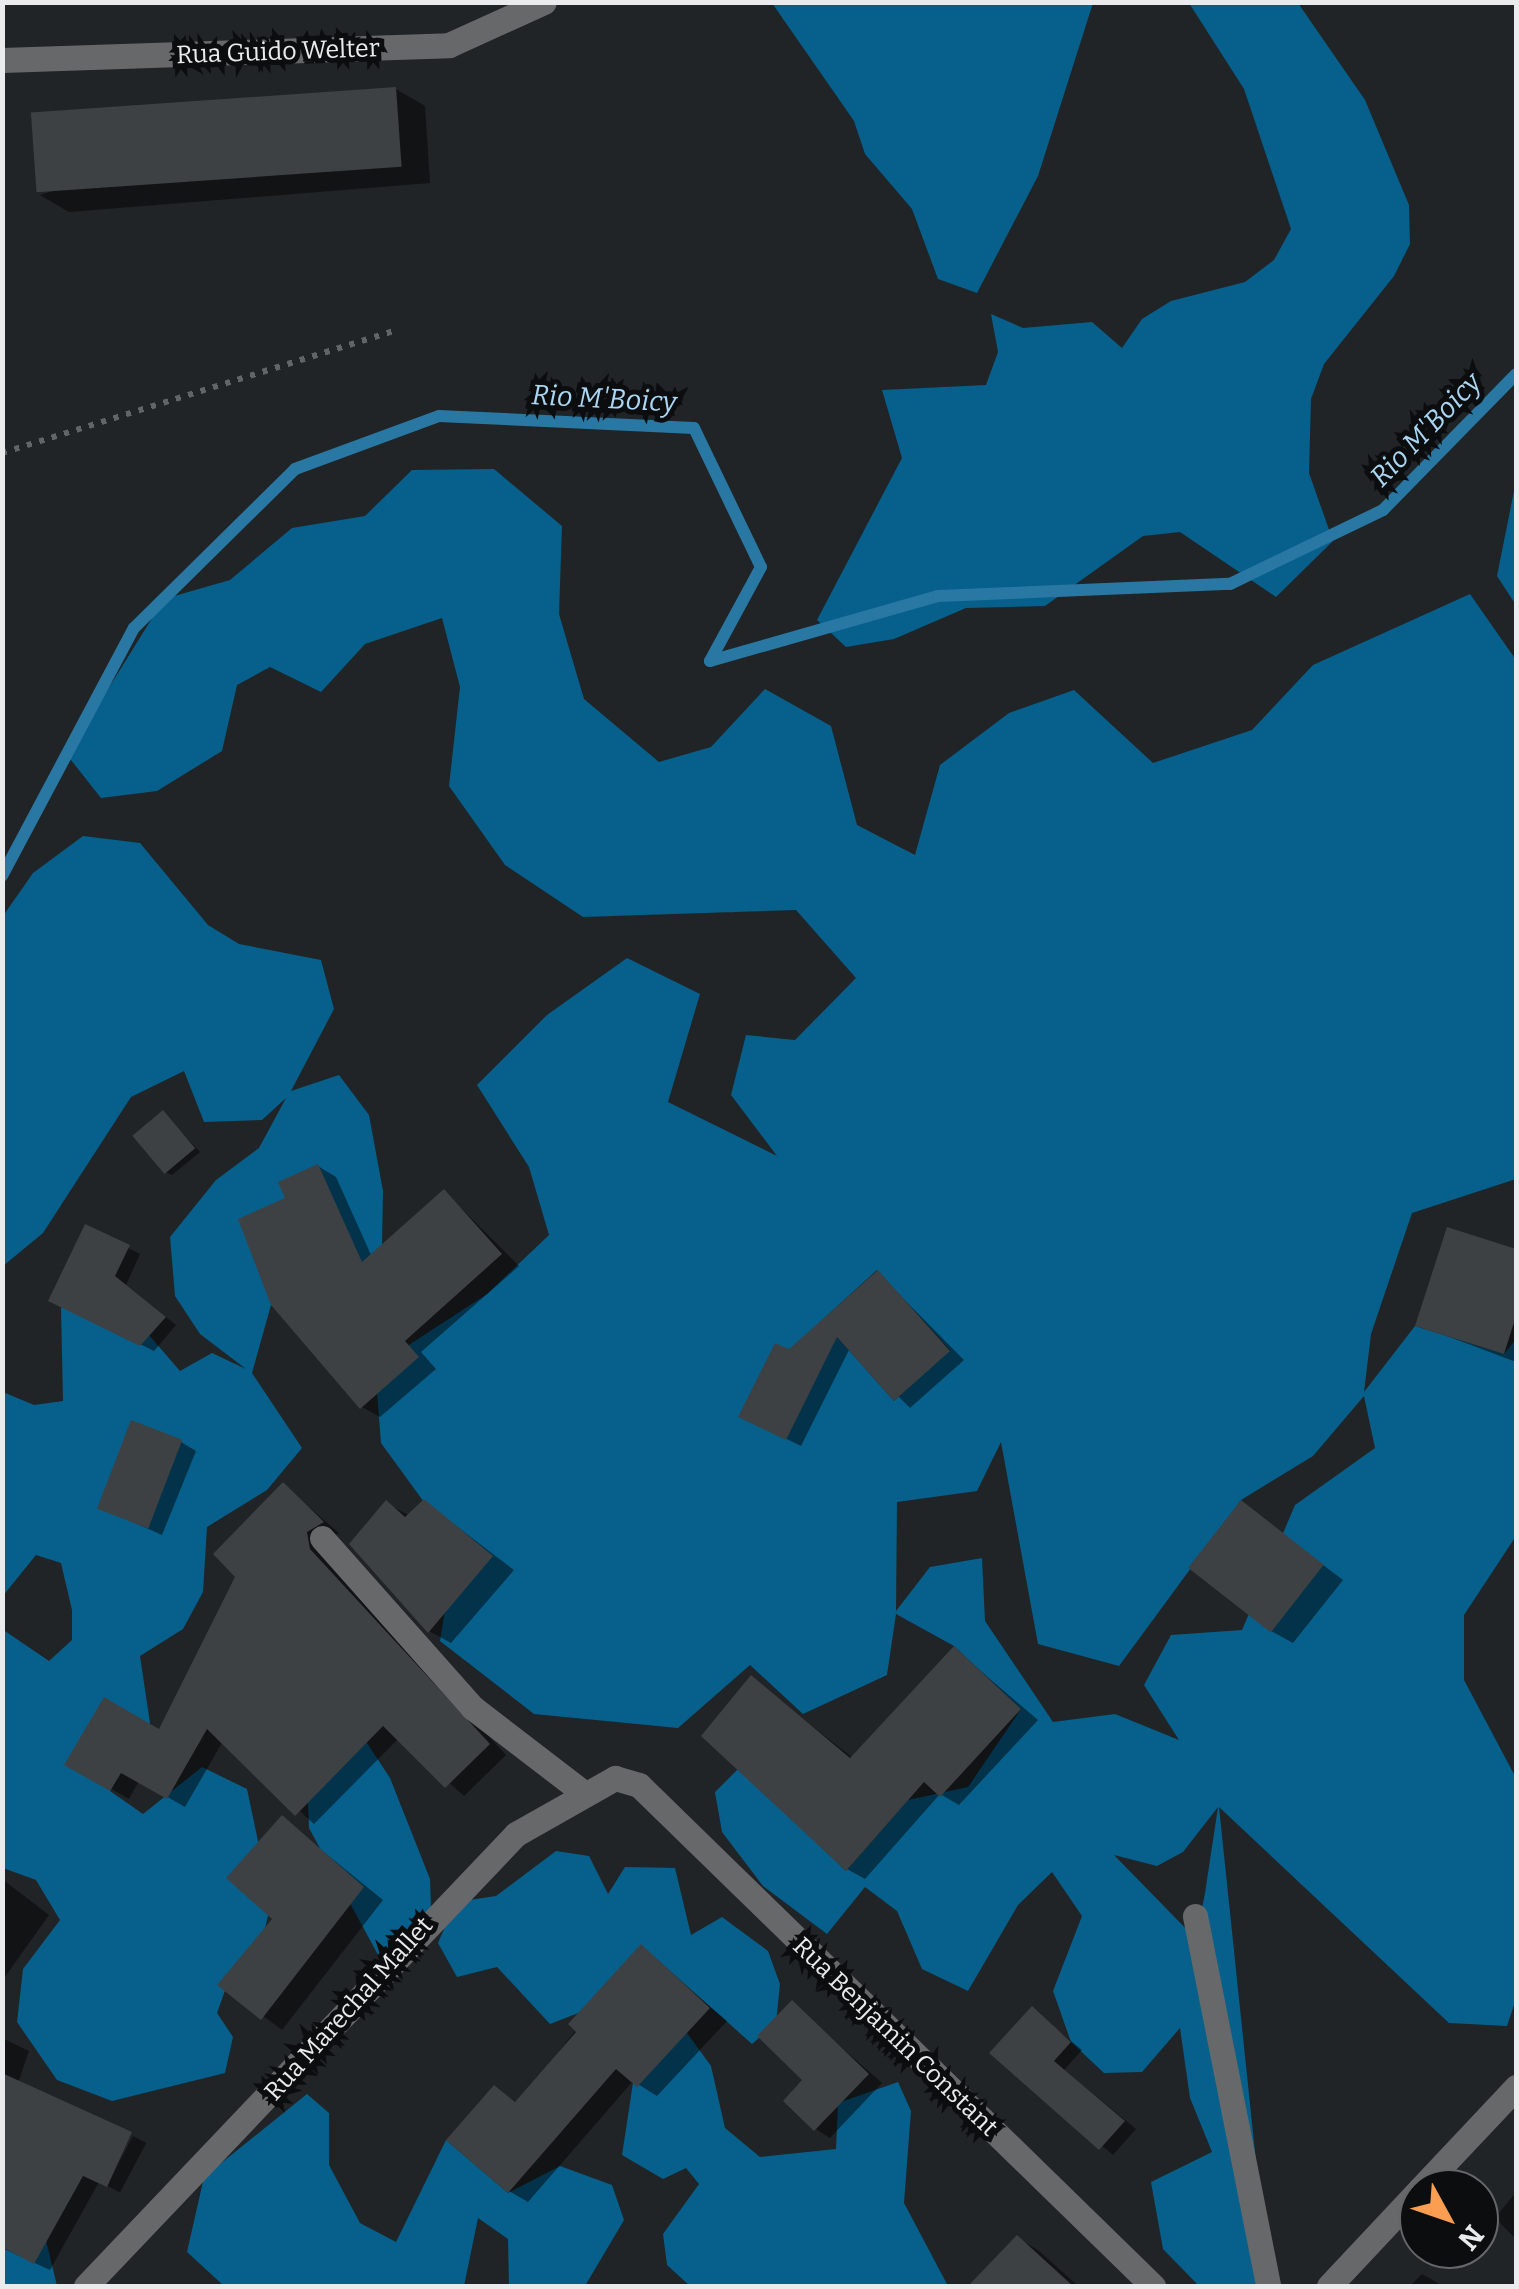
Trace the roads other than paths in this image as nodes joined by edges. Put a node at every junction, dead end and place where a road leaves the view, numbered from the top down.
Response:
1 (544, 2) edge
2 (2, 60) edge
3 (322, 1538) dead end
4 (640, 1785) joint
5 (580, 1790) junction
6 (1195, 1916) dead end
7 (1516, 2087) edge
8 (1439, 2169) edge
9 (1399, 2211) edge
10 (86, 2286) edge
11 (1153, 2286) edge
12 (1268, 2286) edge
13 (1328, 2286) edge

1 - 2 street, Rua Guido Welter
3 - 5 street
4 - 5 street, Rua Marechal Mallet
4 - 11 street, Rua Benjamin Constant
5 - 10 street, Rua Marechal Mallet
6 - 12 street
7 - 8 street
9 - 13 street

